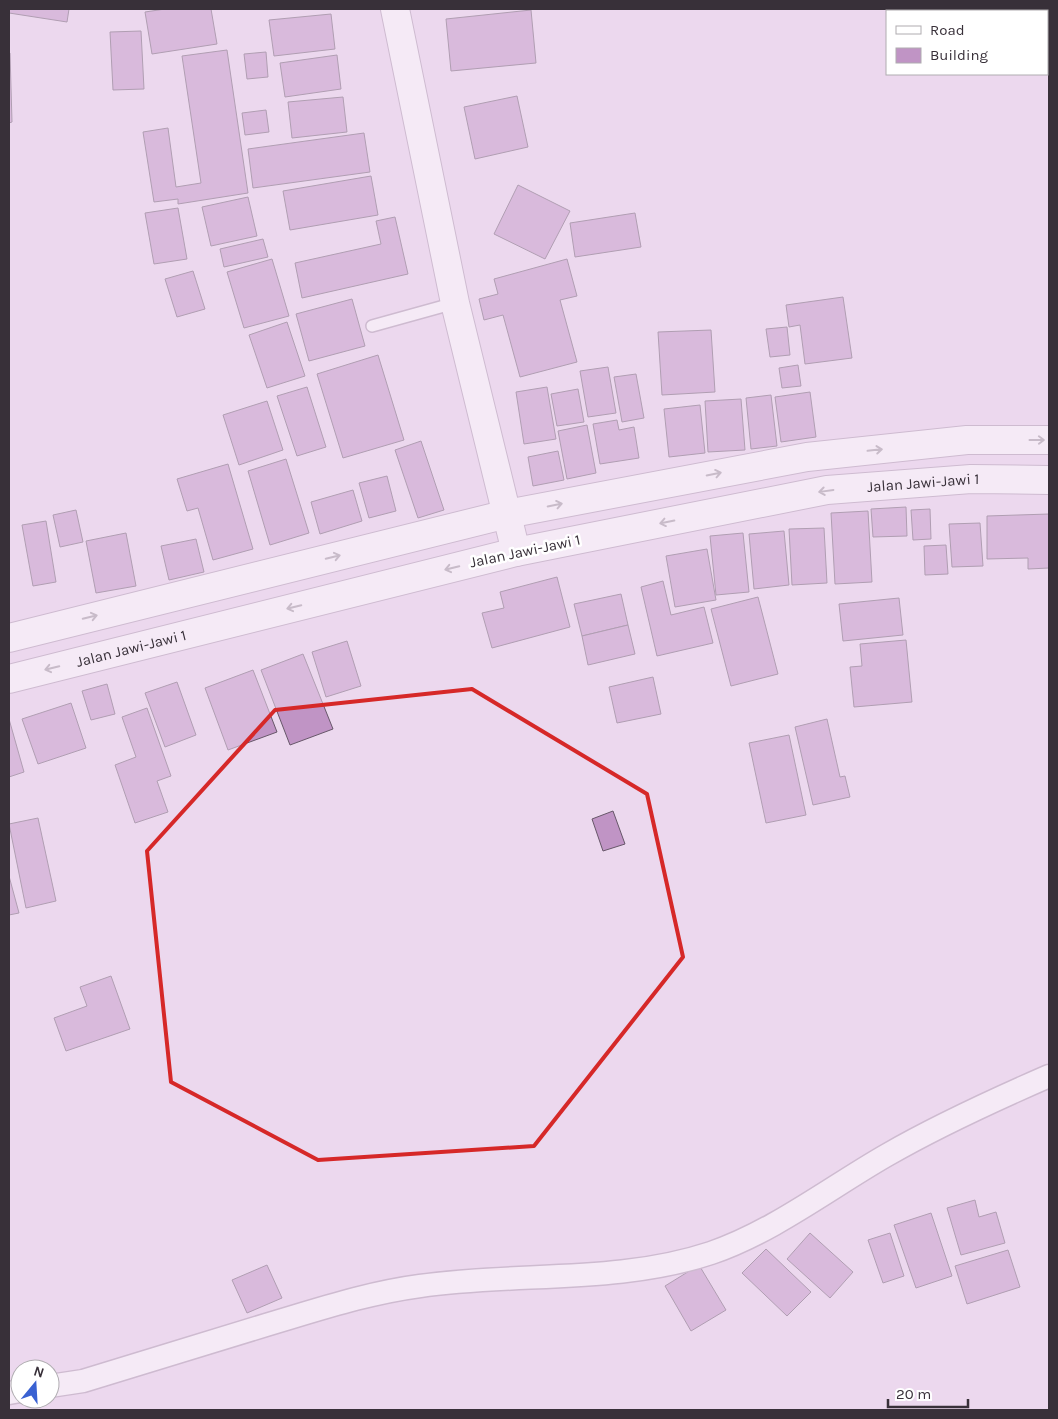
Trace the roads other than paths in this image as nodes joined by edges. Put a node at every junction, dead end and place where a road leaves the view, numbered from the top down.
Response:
1 (395, 9) edge
2 (455, 303) junction
3 (372, 326) dead end
4 (1049, 440) edge
5 (1049, 480) edge
6 (507, 514) junction
7 (516, 552) junction
8 (9, 638) edge
9 (9, 679) edge
10 (1049, 1076) edge
11 (60, 1384) edge

1 - 2 main road
2 - 3 lane
2 - 6 main road
6 -> 4 main road
5 -> 7 main road, Jalan Jawi-Jawi 1
6 - 7 main road
8 -> 6 main road
7 -> 9 main road, Jalan Jawi-Jawi 1
10 - 11 street

